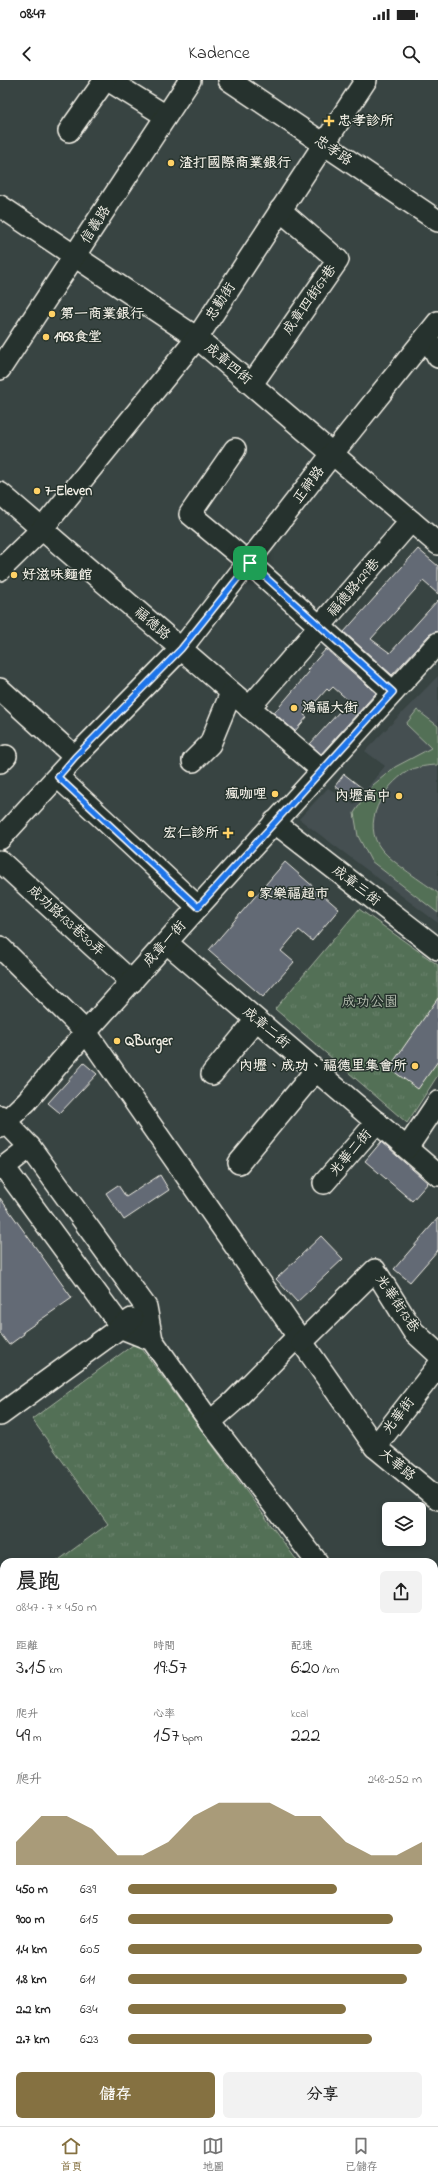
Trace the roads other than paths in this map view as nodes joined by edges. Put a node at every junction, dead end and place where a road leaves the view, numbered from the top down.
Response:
1 (106, 80) edge
2 (190, 80) edge
3 (229, 80) edge
4 (366, 80) edge
5 (166, 116) junction
6 (69, 131) dead end
7 (323, 145) junction
8 (0, 206) edge
9 (280, 210) junction
10 (438, 221) edge
11 (76, 255) junction
12 (432, 329) edge
13 (197, 338) junction
14 (438, 357) edge
15 (0, 369) edge
16 (252, 384) junction
17 (236, 449) dead end
18 (333, 453) junction
19 (0, 493) edge
20 (411, 521) junction
21 (42, 529) junction
22 (438, 544) edge
23 (250, 563) junction
24 (0, 570) edge
25 (321, 626) junction
26 (438, 643) edge
27 (181, 649) junction
28 (0, 689) edge
29 (393, 692) junction
30 (231, 693) junction
31 (249, 708) junction
32 (75, 757) junction
33 (193, 761) dead end
34 (322, 770) junction
35 (58, 777) junction
36 (274, 822) junction
37 (0, 839) edge
38 (0, 861) edge
39 (198, 907) junction
40 (167, 944) junction
41 (0, 947) edge
42 (438, 949) edge
43 (132, 982) junction
44 (256, 1020) junction
45 (86, 1032) junction
46 (316, 1070) junction
47 (212, 1074) dead end
48 (438, 1102) edge
49 (2, 1121) edge
50 (378, 1122) junction
51 (30, 1147) junction
52 (407, 1148) junction
53 (239, 1163) dead end
54 (438, 1174) edge
55 (324, 1183) dead end
56 (146, 1307) junction
57 (122, 1328) junction
58 (300, 1339) junction
59 (152, 1340) junction
60 (438, 1354) edge
61 (438, 1366) edge
62 (0, 1415) edge
63 (210, 1422) junction
64 (375, 1447) junction
65 (438, 1499) edge
66 (314, 1558) edge

1 - 5 street
1 - 6 street
2 - 5 street, 信義路
3 - 7 street, 忠孝路
4 - 7 street, 忠勤街
5 - 11 street, 信義路
7 - 9 street, 忠勤街
7 - 10 street, 忠孝路
8 - 11 street, 成章四街
9 - 13 street, 忠勤街
9 - 16 street, 成章四街67巷
11 - 13 street, 成章四街
11 - 15 street, 信義路
12 - 14 street
12 - 18 street, 正神路
13 - 16 street, 成章四街
13 - 21 street, 忠勤街
16 - 18 street, 成章四街
17 - 23 street
18 - 20 street, 成章四街
18 - 23 street, 正神路
19 - 21 street, 福德路
20 - 22 street, 成章四街
20 - 25 street, 福德路129巷
21 - 24 street, 忠勤街
21 - 27 street, 福德路
23 - 25 street
23 - 27 street, 正神路
25 - 29 street
25 - 31 street, 福德路129巷
26 - 29 street, 成章一街
27 - 30 street, 福德路
27 - 32 street, 正神路
28 - 32 street
29 - 34 street, 成章一街
30 - 31 street, 福德路
30 - 33 street
31 - 34 street, 福德路
32 - 35 street, 正神路
34 - 36 street, 成章一街
35 - 37 street, 正神路
35 - 39 street
36 - 39 street, 成章一街
36 - 42 street, 成章三街
38 - 43 street, 成功路133巷30弄
39 - 40 street, 成章一街
40 - 43 street, 成章一街
40 - 44 street, 成章二街
41 - 45 street, 大華路
43 - 45 street, 成章一街
44 - 46 street, 成章二街
44 - 47 street
45 - 49 street, 成章一街
45 - 58 street, 大華路
46 - 50 street, 成章二街
46 - 53 street
48 - 52 street
49 - 51 street
50 - 52 street, 成章二街
50 - 55 street, 光華二街
51 - 56 street
51 - 57 street
52 - 54 street, 成章二街
56 - 57 street
56 - 59 street
57 - 59 street
57 - 62 street
58 - 60 street, 光華街13巷
58 - 63 street
58 - 64 street, 大華路
59 - 63 street
61 - 64 street, 光華街
63 - 66 street
64 - 65 street, 大華路

